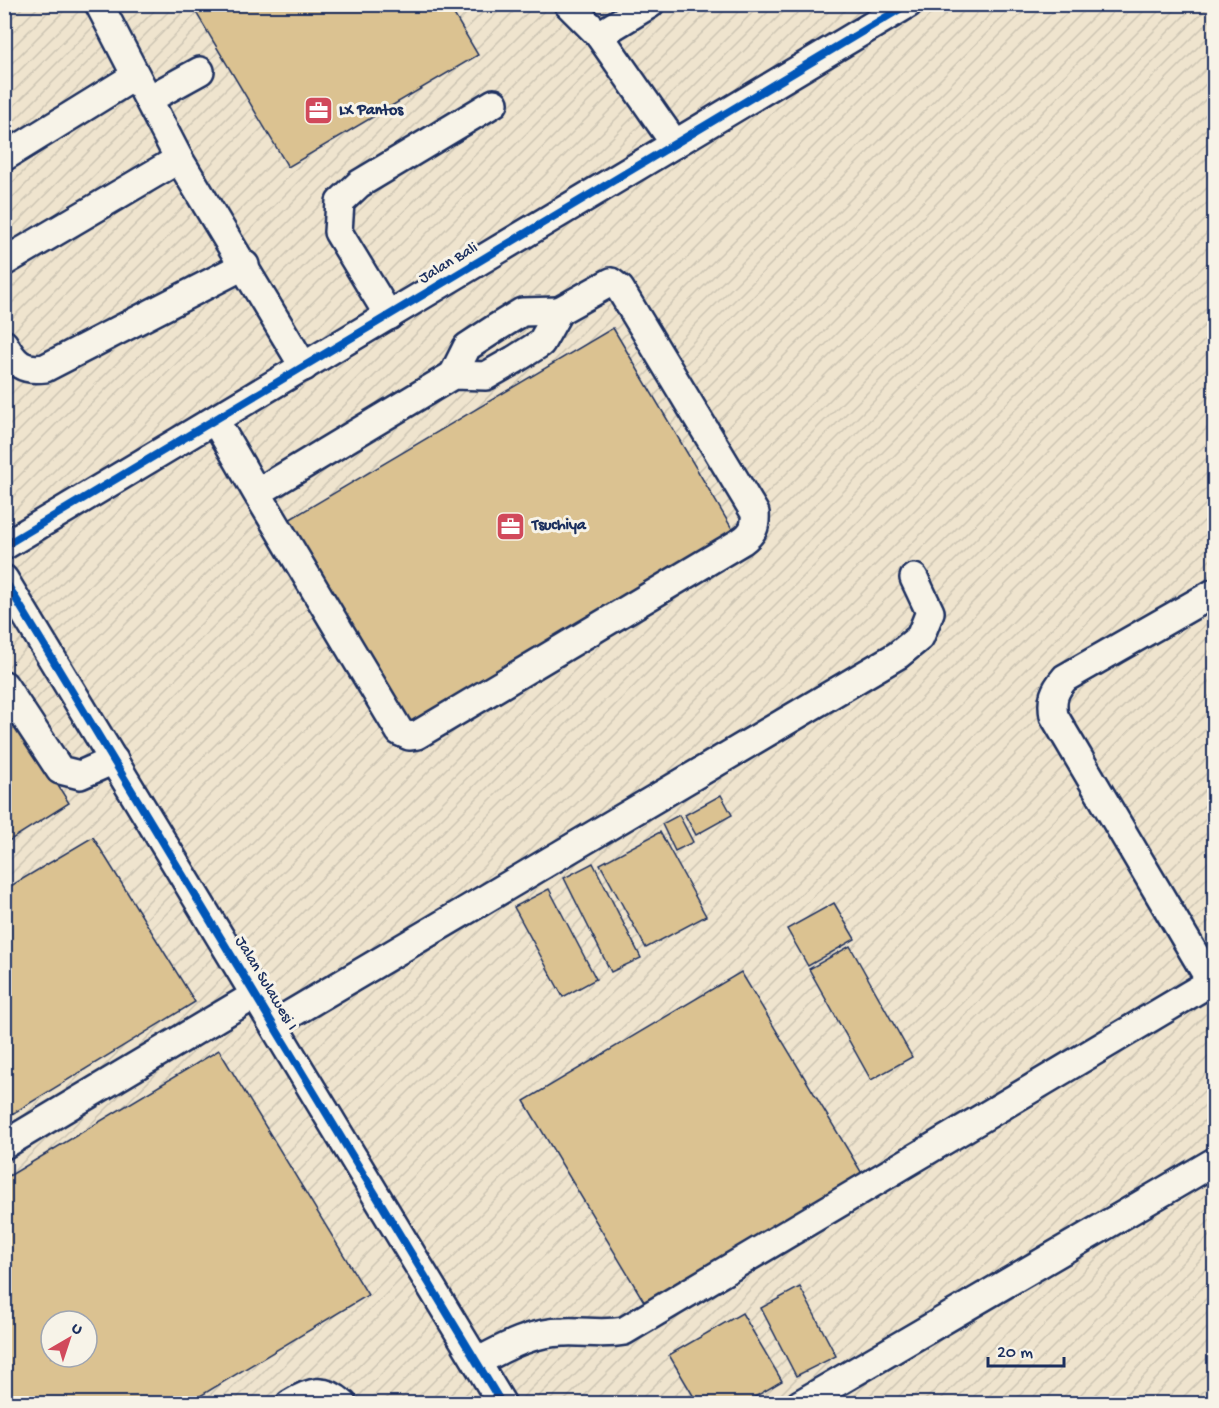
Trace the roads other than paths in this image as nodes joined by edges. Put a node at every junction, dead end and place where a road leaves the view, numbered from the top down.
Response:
1 (99, 4) edge
2 (568, 4) edge
3 (650, 4) edge
4 (908, 4) edge
5 (599, 35) junction
6 (200, 71) dead end
7 (142, 87) junction
8 (494, 103) dead end
9 (675, 144) junction
10 (4, 157) edge
11 (179, 159) junction
12 (4, 262) edge
13 (244, 265) junction
14 (559, 311) junction
15 (389, 316) junction
16 (4, 344) edge
17 (304, 367) junction
18 (453, 375) junction
19 (215, 420) junction
20 (257, 493) junction
21 (4, 546) edge
22 (914, 578) dead end
23 (4, 579) edge
24 (1215, 593) edge
25 (4, 685) edge
26 (114, 760) junction
27 (1213, 981) edge
28 (255, 995) junction
29 (274, 1024) junction
30 (4, 1144) edge
31 (1215, 1162) edge
32 (477, 1362) junction
33 (290, 1404) edge
34 (343, 1404) edge
35 (502, 1404) edge
36 (800, 1404) edge

1 - 7 street
2 - 5 street
3 - 5 street
4 - 9 street, Jalan Bali
5 - 9 street
6 - 7 street
7 - 10 street
7 - 11 street
8 - 15 street
9 - 15 street, Jalan Bali
11 - 12 street
11 - 13 street
13 - 16 street
13 - 17 street
14 - 18 street
14 - 18 street
14 - 20 street
15 - 17 street, Jalan Bali
17 - 19 street, Jalan Bali
18 - 20 street
19 - 20 street
19 - 21 street, Jalan Bali
22 - 29 street
23 - 26 street, Jalan Sulawesi I
24 - 27 street
25 - 26 street
26 - 28 street, Jalan Sulawesi I
27 - 32 street
28 - 29 street, Jalan Sulawesi I
28 - 30 street
29 - 32 street, Jalan Sulawesi I
31 - 36 street
32 - 35 street, Jalan Sulawesi I
33 - 34 street

